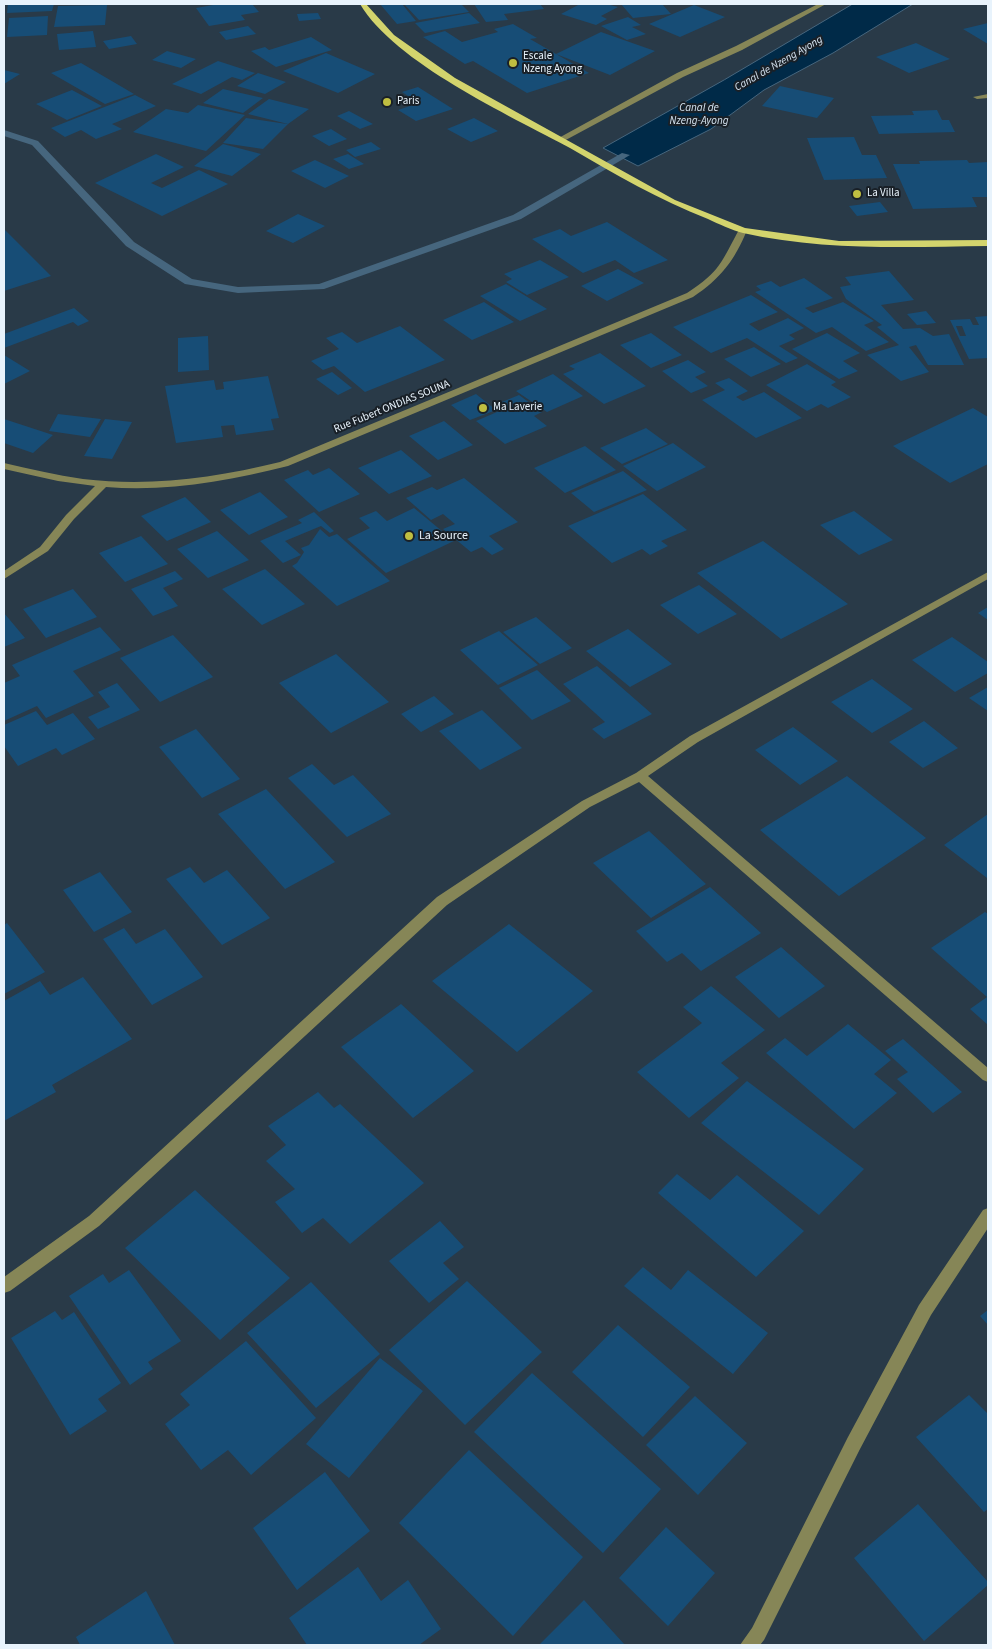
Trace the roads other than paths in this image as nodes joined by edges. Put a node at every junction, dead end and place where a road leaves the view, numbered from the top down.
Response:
1 (363, 4) edge
2 (823, 4) edge
3 (988, 96) edge
4 (977, 97) dead end
5 (558, 140) junction
6 (743, 230) junction
7 (988, 243) edge
8 (4, 466) edge
9 (103, 484) junction
10 (988, 575) edge
11 (4, 576) edge
12 (640, 776) junction
13 (988, 1076) edge
14 (988, 1215) edge
15 (4, 1286) edge
16 (749, 1645) edge

1 - 5 main road
2 - 5 street
3 - 4 street
5 - 6 main road
6 - 7 main road
6 - 9 street, Rue Fubert ONDIAS SOUNA
8 - 9 street, Rue Fubert ONDIAS SOUNA
9 - 11 street
10 - 12 street
12 - 13 street
12 - 15 street
14 - 16 street

